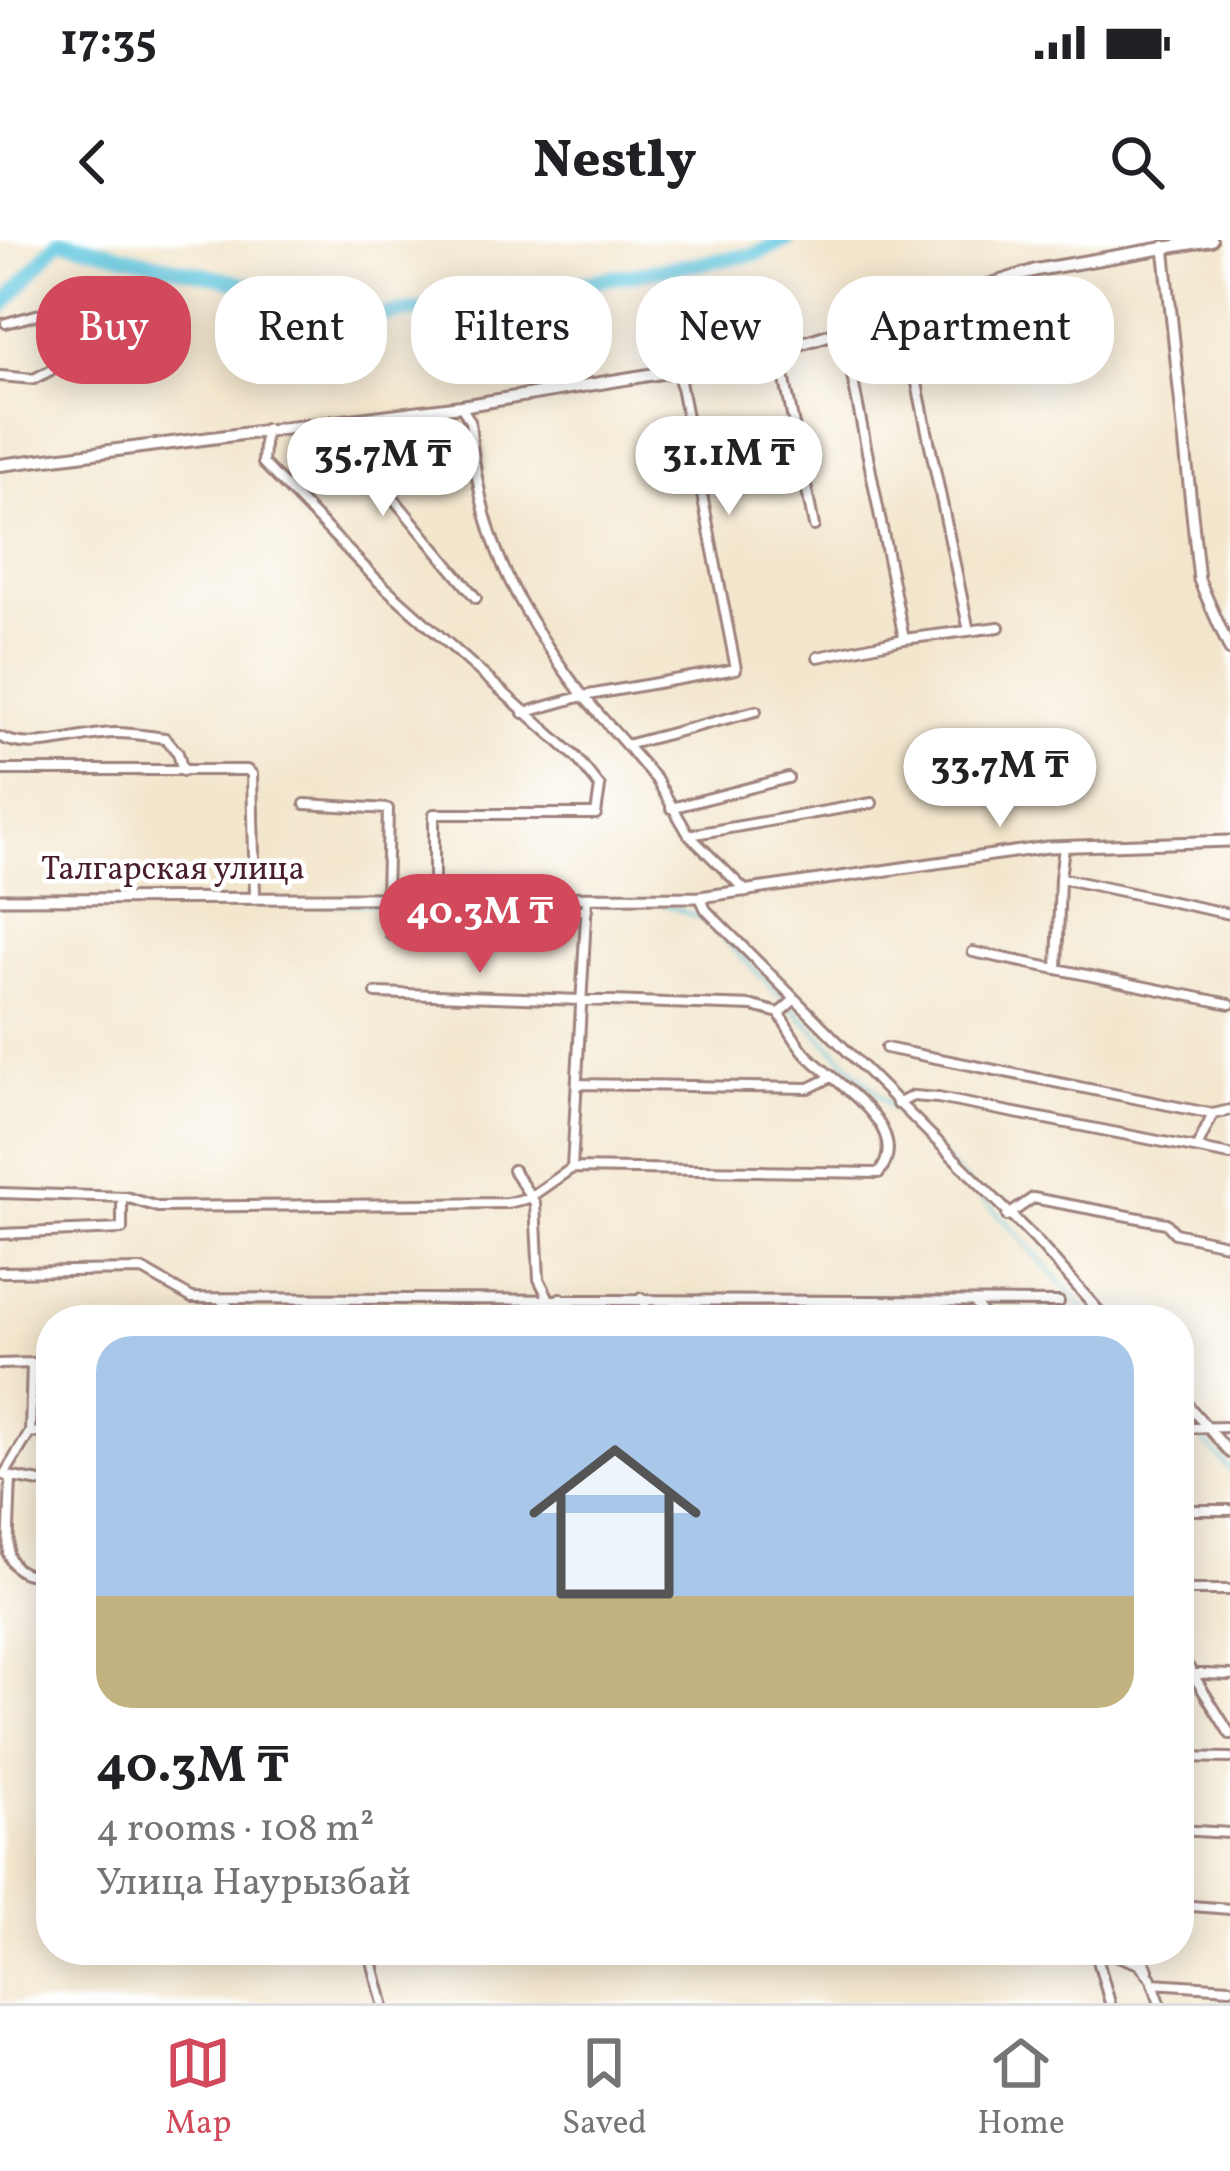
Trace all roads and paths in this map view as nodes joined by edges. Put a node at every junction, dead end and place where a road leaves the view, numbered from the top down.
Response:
1 (1211, 240) edge
2 (1164, 246) junction
3 (1017, 276) edge
4 (6, 323) dead end
5 (0, 376) edge
6 (636, 377) edge
7 (680, 384) edge
8 (786, 384) edge
9 (854, 384) edge
10 (917, 384) edge
11 (461, 406) junction
12 (333, 420) junction
13 (266, 429) junction
14 (0, 465) edge
15 (814, 526) dead end
16 (476, 598) dead end
17 (998, 627) dead end
18 (1226, 627) edge
19 (969, 631) junction
20 (904, 640) junction
21 (1230, 650) edge
22 (818, 656) dead end
23 (583, 696) junction
24 (756, 711) dead end
25 (521, 713) junction
26 (0, 737) edge
27 (626, 745) junction
28 (0, 770) edge
29 (183, 771) junction
30 (788, 778) dead end
31 (872, 802) dead end
32 (305, 804) dead end
33 (670, 808) junction
34 (689, 835) junction
35 (1230, 841) edge
36 (1064, 847) junction
37 (1060, 878) junction
38 (748, 893) junction
39 (255, 896) junction
40 (386, 898) junction
41 (434, 898) junction
42 (700, 898) junction
43 (0, 899) edge
44 (587, 903) junction
45 (1230, 914) edge
46 (391, 934) dead end
47 (973, 952) dead end
48 (1057, 969) junction
49 (376, 993) dead end
50 (584, 1001) junction
51 (1230, 1004) edge
52 (788, 1005) junction
53 (886, 1048) dead end
54 (832, 1077) junction
55 (578, 1084) junction
56 (897, 1104) junction
57 (1230, 1111) edge
58 (1213, 1114) junction
59 (1198, 1145) junction
60 (1230, 1156) edge
61 (572, 1168) junction
62 (513, 1170) dead end
63 (0, 1193) edge
64 (122, 1197) junction
65 (529, 1198) junction
66 (1007, 1216) junction
67 (0, 1234) edge
68 (1230, 1245) edge
69 (0, 1272) edge
70 (219, 1298) junction
71 (549, 1298) junction
72 (560, 1298) junction
73 (640, 1298) junction
74 (974, 1302) junction
75 (1059, 1302) dead end
76 (227, 1305) edge
77 (562, 1305) edge
78 (644, 1305) edge
79 (976, 1305) edge
80 (1093, 1305) edge
81 (32, 1363) junction
82 (36, 1363) edge
83 (0, 1364) edge
84 (1230, 1427) edge
85 (1194, 1428) edge
86 (1194, 1429) edge
87 (30, 1432) junction
88 (36, 1433) edge
89 (1230, 1453) edge
90 (5, 1476) edge
91 (36, 1481) edge
92 (1194, 1510) edge
93 (1230, 1510) edge
94 (36, 1575) edge
95 (1194, 1590) edge
96 (1230, 1591) edge
97 (1194, 1674) edge
98 (1230, 1675) edge
99 (1194, 1677) edge
100 (1230, 1734) edge
101 (1194, 1757) edge
102 (1230, 1758) edge
103 (1194, 1832) edge
104 (1230, 1833) edge
105 (1194, 1906) edge
106 (1230, 1909) edge
107 (373, 1965) edge
108 (1102, 1965) edge
109 (1140, 1965) edge
110 (1146, 1965) edge
111 (1152, 1980) junction
112 (1230, 1988) edge
113 (382, 2003) edge
114 (1110, 2003) edge
115 (1160, 2003) edge

1 - 2 main road
2 - 3 main road
2 - 18 street
4 - 5 street
6 - 11 main road
7 - 23 street
8 - 15 street
9 - 20 street
10 - 19 street
11 - 12 main road
11 - 23 street
12 - 13 main road
12 - 16 street
13 - 14 main road
13 - 25 street
17 - 19 street
18 - 21 street
19 - 20 street
20 - 22 street
23 - 25 street
23 - 27 street
24 - 27 street
25 - 41 street
26 - 29 street
27 - 33 street
28 - 29 street
29 - 39 street
30 - 33 street
31 - 34 street
32 - 40 street
33 - 34 street
34 - 38 street
35 - 36 street, Талгарская улица
36 - 37 street
36 - 38 street, Талгарская улица
37 - 45 street
37 - 48 street
38 - 42 street, Талгарская улица
39 - 40 street, Талгарская улица
39 - 43 street, Талгарская улица
40 - 41 street, Талгарская улица
41 - 44 street, Талгарская улица
42 - 44 street, Талгарская улица
42 - 52 street
44 - 46 street
44 - 50 street
47 - 48 street
48 - 51 street
49 - 50 street
50 - 52 street
50 - 55 street
52 - 54 street
52 - 56 street
53 - 58 street
54 - 55 street
54 - 61 street
55 - 61 street
56 - 59 street
56 - 66 street
57 - 58 street
58 - 59 street
59 - 60 street
61 - 65 street
62 - 65 street
63 - 64 street
64 - 65 street
64 - 67 street
65 - 71 street
66 - 68 street
66 - 80 street
69 - 70 street
70 - 71 street
70 - 76 street
71 - 72 street
72 - 73 street
72 - 77 street
73 - 74 street
73 - 78 street
74 - 75 street
74 - 79 street
81 - 82 street
81 - 83 street
81 - 87 street
84 - 85 street
86 - 89 street
87 - 88 street
87 - 90 street
90 - 91 street
90 - 94 street
92 - 93 street
95 - 96 street
97 - 98 street
99 - 100 street
101 - 102 street
103 - 104 street
105 - 106 street
107 - 113 street
108 - 114 street
109 - 111 street
110 - 111 street
111 - 112 street
111 - 115 street

